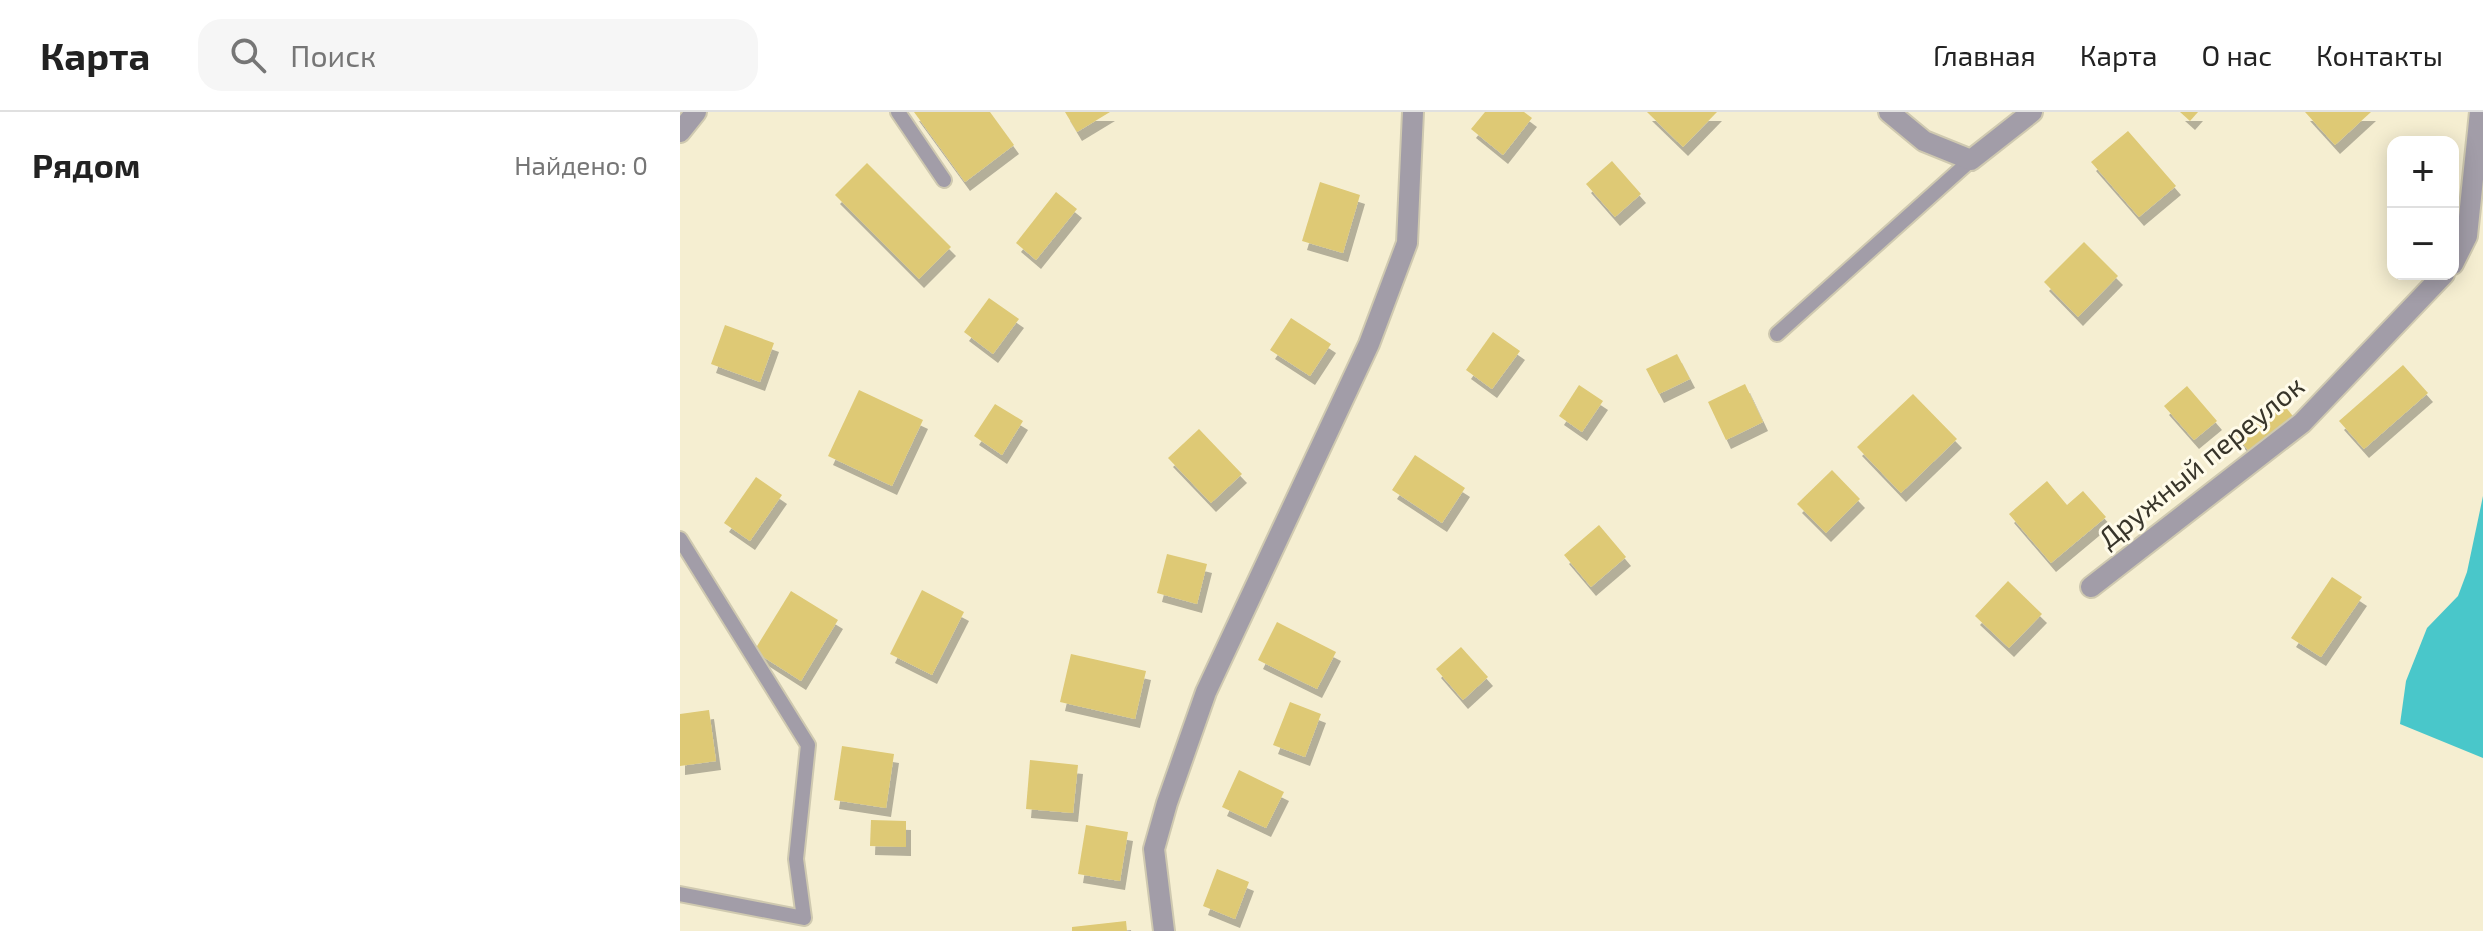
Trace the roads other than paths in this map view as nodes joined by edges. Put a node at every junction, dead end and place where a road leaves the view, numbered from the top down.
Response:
1 (696, 112) edge
2 (898, 112) edge
3 (1413, 112) edge
4 (1889, 112) edge
5 (2032, 112) edge
6 (2480, 112) edge
7 (680, 132) edge
8 (1971, 160) junction
9 (944, 180) dead end
10 (2459, 252) edge
11 (2438, 280) edge
12 (1777, 334) dead end
13 (680, 539) edge
14 (2091, 587) dead end
15 (680, 894) edge
16 (1164, 931) edge

1 - 7 street
2 - 9 lane
3 - 16 street
4 - 8 street
5 - 8 street
6 - 10 street
8 - 12 lane
11 - 14 street, Дружный переулок
13 - 15 lane

